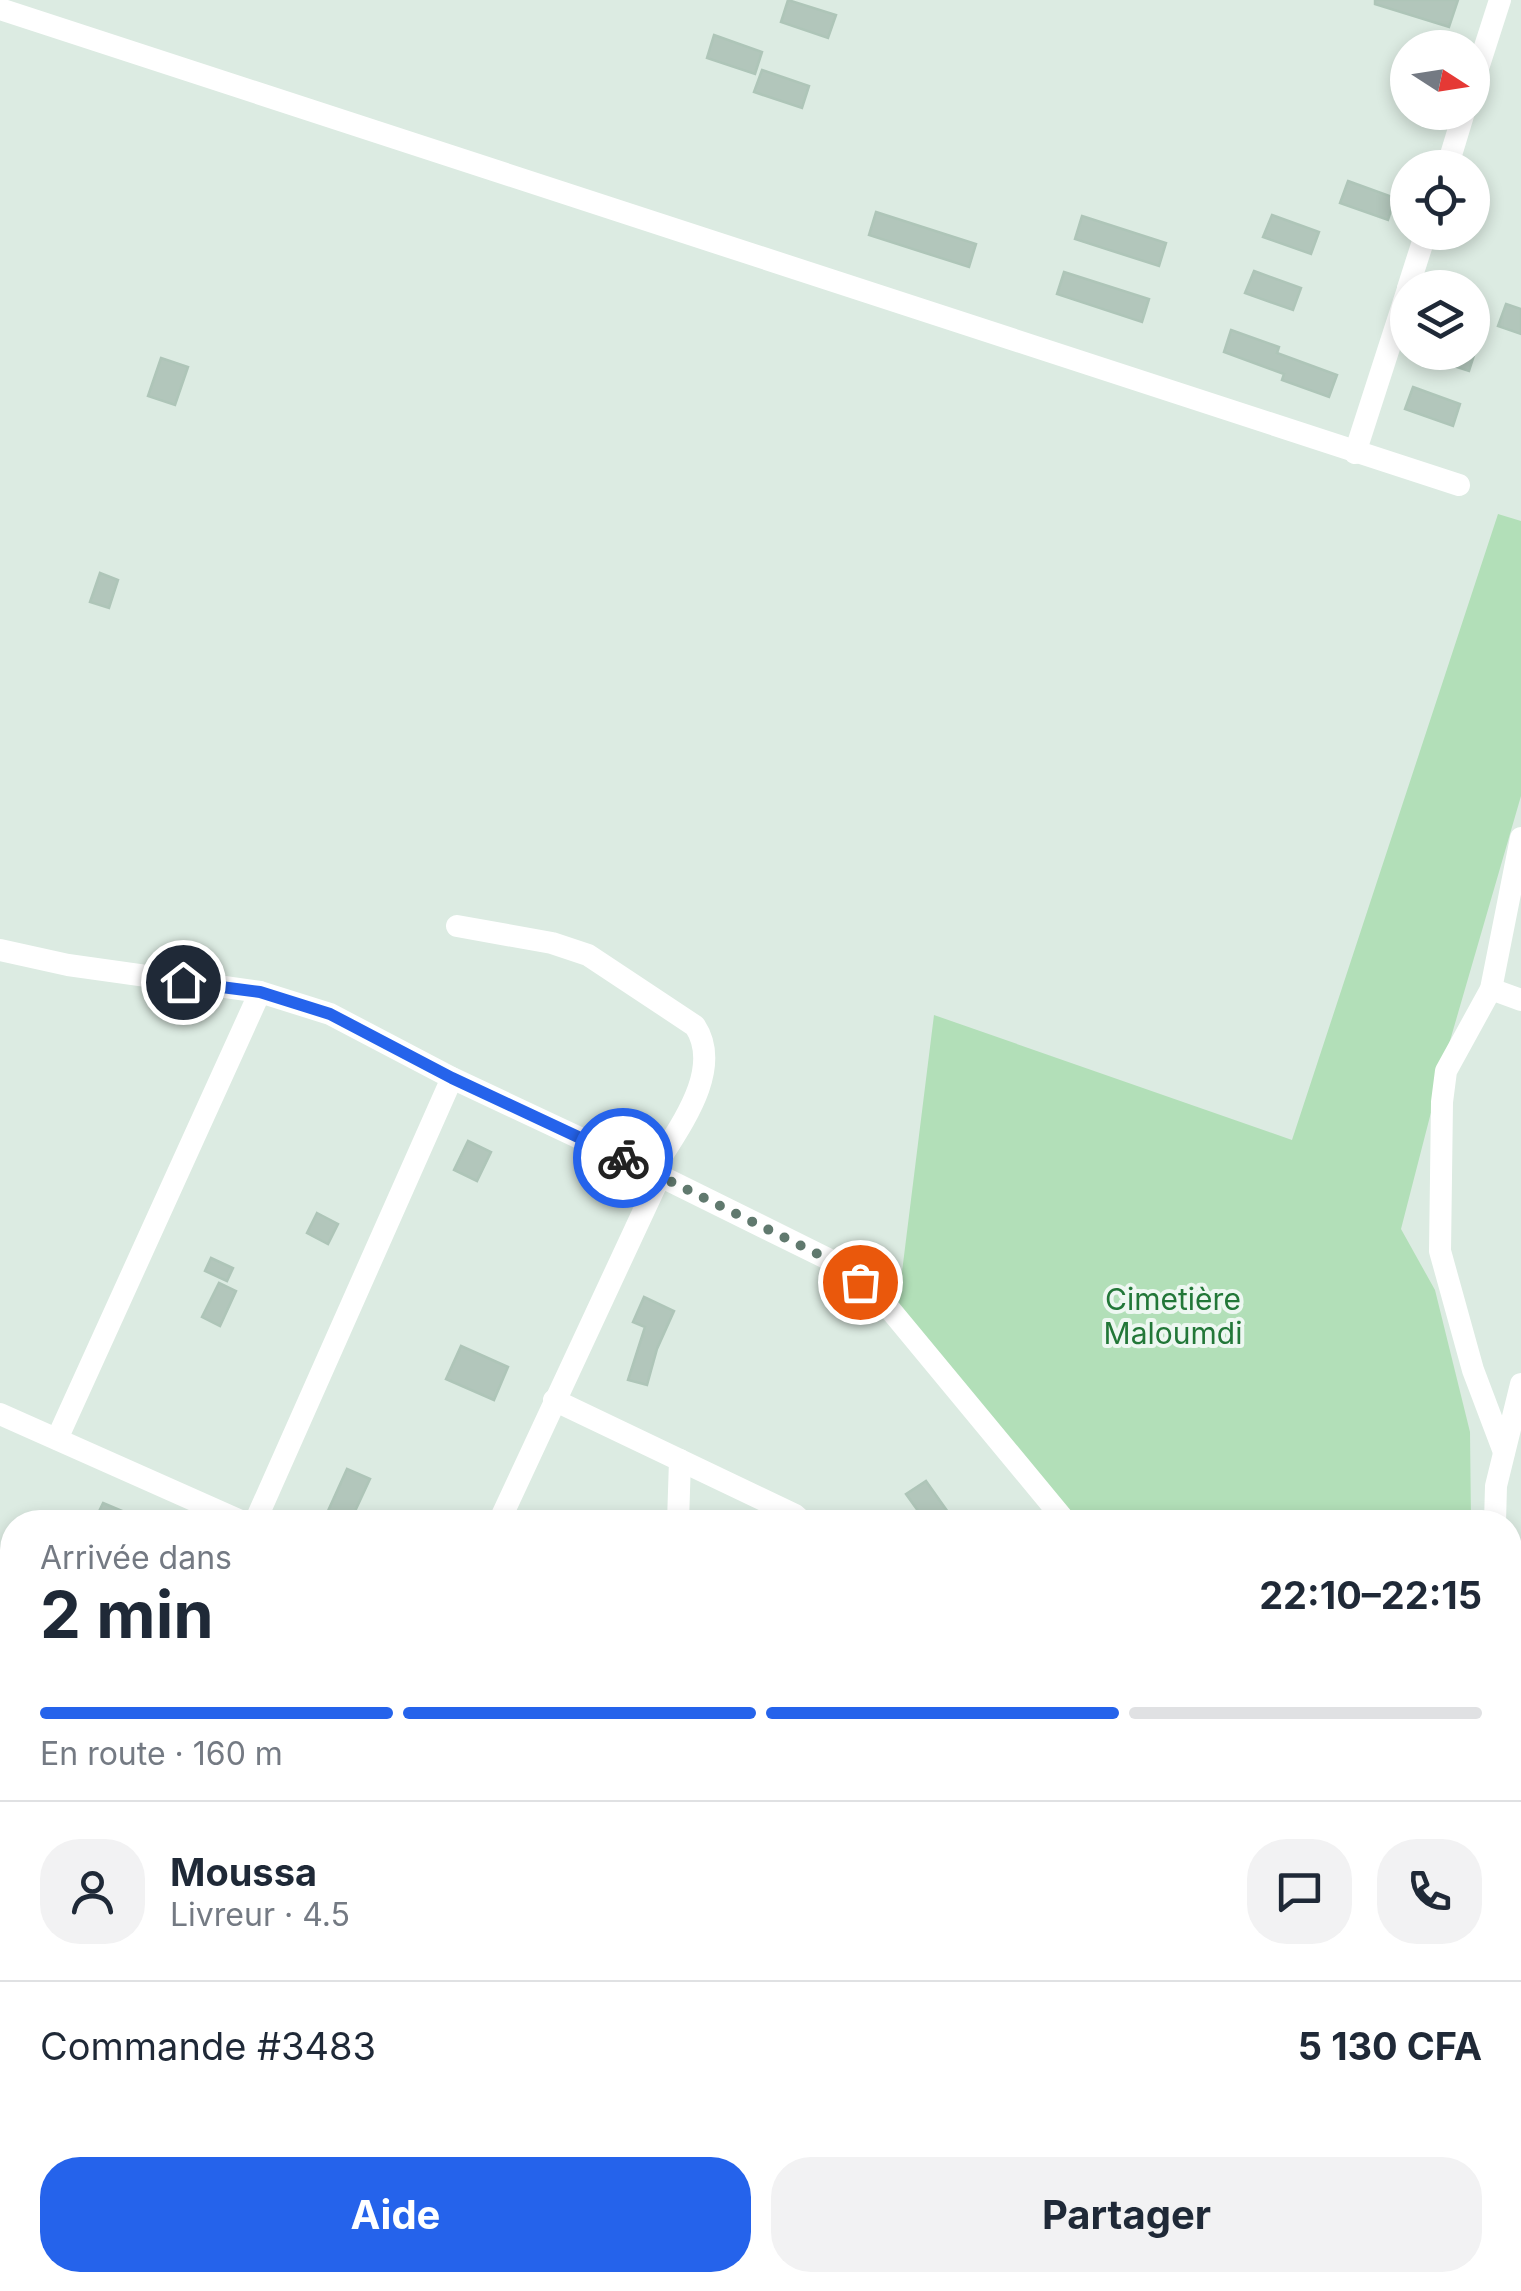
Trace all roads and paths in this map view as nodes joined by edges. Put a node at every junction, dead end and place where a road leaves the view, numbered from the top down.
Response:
1 (1500, 0) edge
2 (0, 10) edge
3 (1490, 31) edge
4 (1390, 344) edge
5 (1355, 453) junction
6 (1460, 485) dead end
7 (1521, 838) edge
8 (457, 926) dead end
9 (0, 950) edge
10 (1491, 990) junction
11 (260, 992) junction
12 (1521, 1000) edge
13 (452, 1078) junction
14 (656, 1174) junction
15 (1521, 1384) edge
16 (554, 1400) junction
17 (0, 1414) edge
18 (57, 1439) junction
19 (1504, 1452) junction
20 (680, 1460) junction
21 (216, 1510) edge
22 (260, 1510) edge
23 (504, 1510) edge
24 (678, 1510) edge
25 (784, 1510) edge
26 (1056, 1510) edge
27 (1496, 1510) edge

1 - 3 street
2 - 5 street
4 - 5 street
5 - 6 street
7 - 10 street
8 - 14 street
9 - 11 street
10 - 12 street
10 - 19 street
11 - 13 street
11 - 18 street
13 - 14 street
13 - 22 street
14 - 16 street
14 - 26 street
15 - 19 street
16 - 20 street
16 - 23 street
17 - 18 street
18 - 21 street
19 - 27 street
20 - 24 street
20 - 25 street

